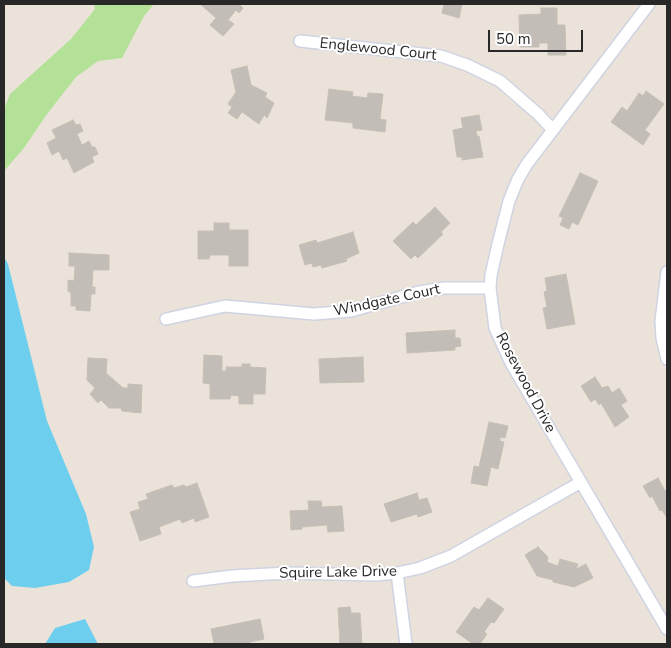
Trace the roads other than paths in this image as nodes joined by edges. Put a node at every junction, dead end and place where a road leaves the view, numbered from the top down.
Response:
1 (649, 4) edge
2 (300, 41) dead end
3 (552, 130) junction
4 (667, 272) edge
5 (490, 288) junction
6 (166, 319) dead end
7 (667, 359) edge
8 (581, 482) junction
9 (397, 573) junction
10 (193, 581) dead end
11 (667, 629) edge
12 (406, 644) edge

1 - 3 street, Rosewood Drive
2 - 3 street, Englewood Court
3 - 5 street, Rosewood Drive
4 - 7 street
5 - 6 street, Windgate Court
5 - 8 street, Rosewood Drive
8 - 9 street, Squire Lake Drive
8 - 11 street, Rosewood Drive
9 - 10 street, Squire Lake Drive
9 - 12 street

